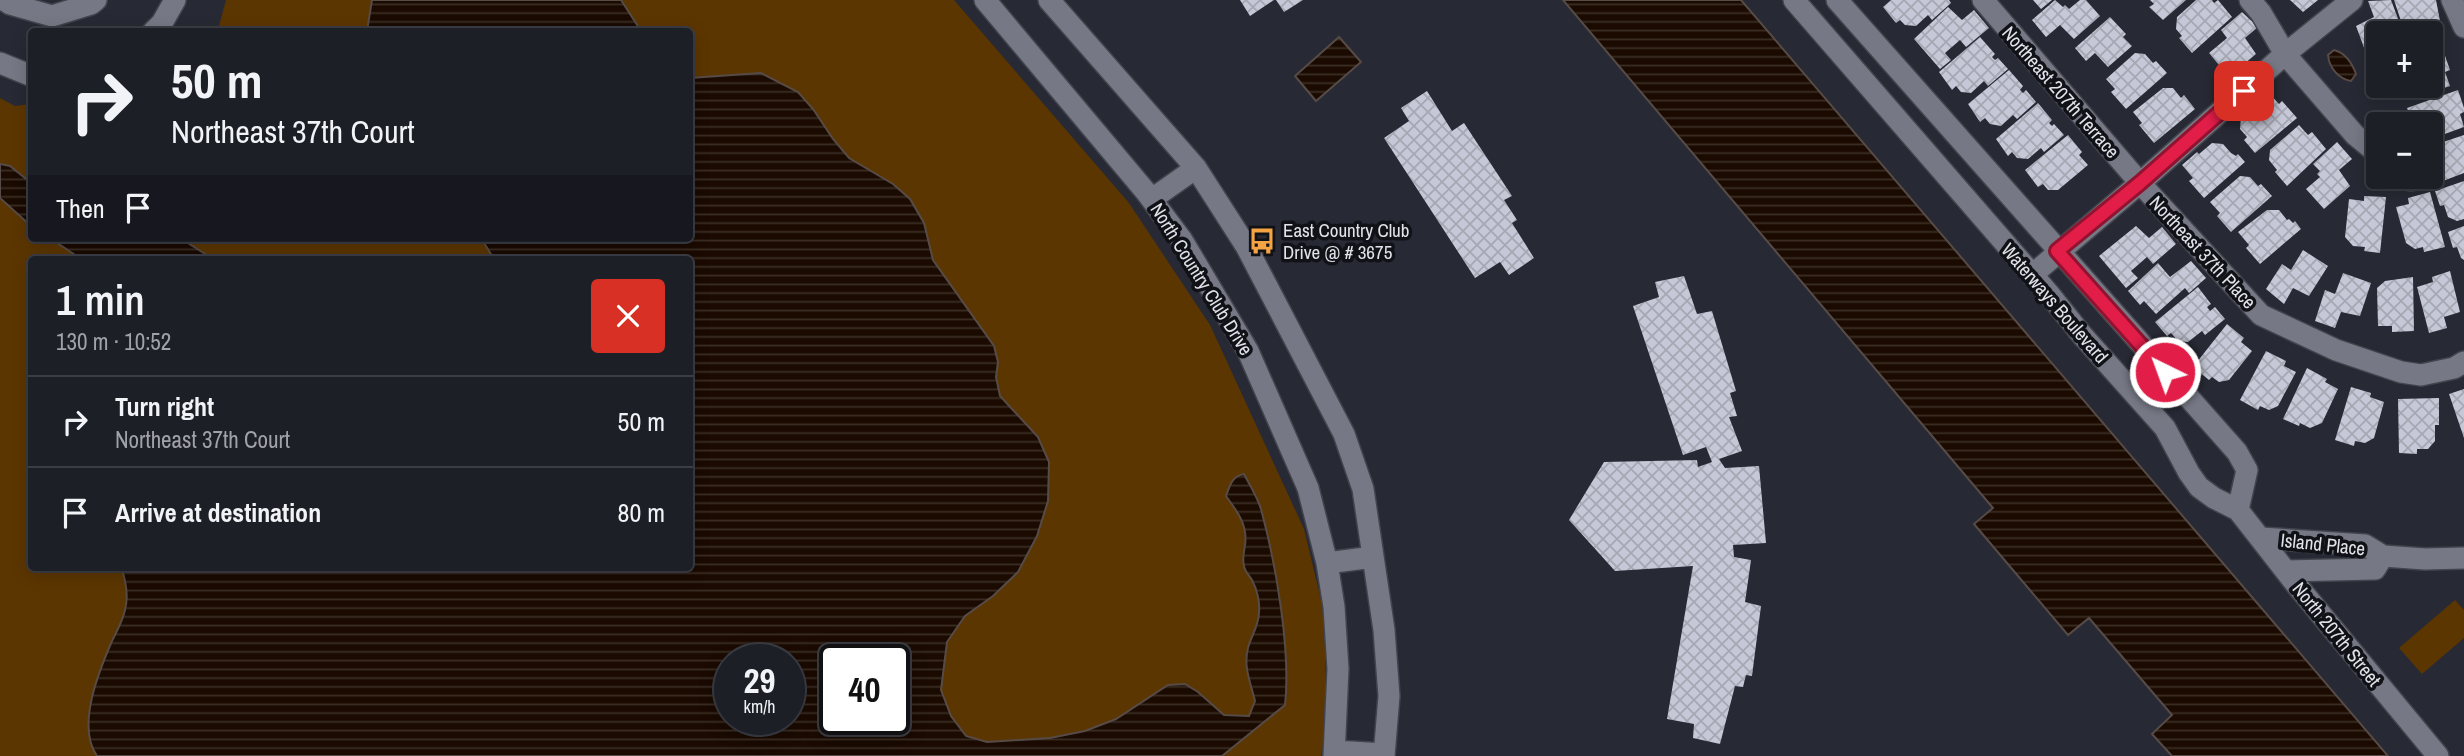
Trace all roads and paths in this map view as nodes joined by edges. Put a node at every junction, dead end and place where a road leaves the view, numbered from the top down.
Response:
1 (4, 0) edge
2 (96, 0) edge
3 (175, 0) edge
4 (985, 0) edge
5 (1049, 0) edge
6 (1794, 0) edge
7 (1837, 0) edge
8 (1983, 0) edge
9 (2250, 0) edge
10 (2352, 0) edge
11 (2452, 0) edge
12 (2464, 27) edge
13 (157, 28) edge
14 (2285, 54) junction
15 (0, 62) edge
16 (28, 74) edge
17 (2366, 144) edge
18 (1196, 168) junction
19 (2140, 183) junction
20 (1152, 199) junction
21 (2057, 251) junction
22 (2032, 275) junction
23 (2464, 362) edge
24 (2238, 510) junction
25 (2260, 538) junction
26 (2383, 556) junction
27 (2464, 558) edge
28 (1374, 561) junction
29 (1328, 563) junction
30 (2286, 571) junction
31 (1334, 754) edge
32 (1384, 755) edge
33 (2438, 756) edge

1 - 2 street
3 - 13 street
4 - 20 street, North Country Club Drive
5 - 18 street
6 - 22 street, Waterways Boulevard
7 - 21 street, Waterways Boulevard
8 - 19 street, Northeast 207th Terrace
9 - 14 street
10 - 14 street
11 - 12 street
14 - 17 street
14 - 19 street
15 - 16 street
18 - 20 street
18 - 28 street
19 - 21 street
19 - 23 street, Northeast 37th Place
20 - 29 street, North Country Club Drive
21 - 22 street
21 - 24 street, Waterways Boulevard
22 - 24 street, Waterways Boulevard
24 - 25 street, North 207th Street
25 - 26 street, Island Place
25 - 30 street, North 207th Street
26 - 27 street, Island Place
26 - 30 street, Island Place
28 - 29 street
28 - 32 street
29 - 31 street, North Country Club Drive
30 - 33 street, North 207th Street
31 - 32 street

